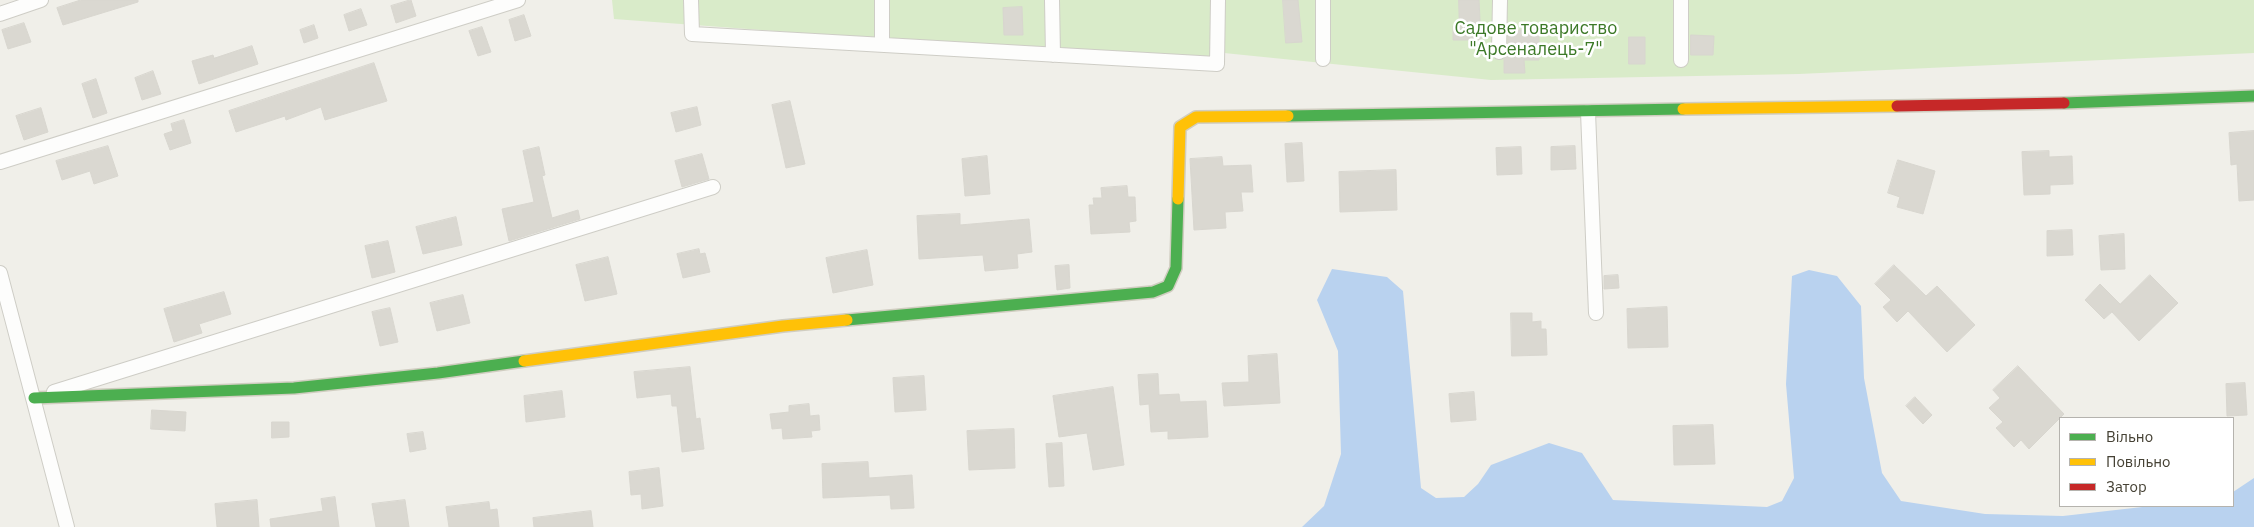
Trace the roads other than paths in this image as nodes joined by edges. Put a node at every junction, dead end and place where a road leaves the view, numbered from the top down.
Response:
1 (41, 0) edge
2 (518, 0) edge
3 (691, 0) edge
4 (882, 0) edge
5 (1052, 0) edge
6 (1218, 0) edge
7 (1323, 0) edge
8 (1500, 0) edge
9 (1681, 0) edge
10 (0, 14) edge
11 (882, 45) junction
12 (1499, 52) dead end
13 (1053, 55) junction
14 (1323, 59) dead end
15 (1681, 60) dead end
16 (2254, 96) edge
17 (1588, 112) junction
18 (0, 162) edge
19 (712, 187) dead end
20 (0, 273) edge
21 (1596, 313) dead end
22 (34, 398) junction
23 (66, 527) edge

1 - 10 street
2 - 18 street
3 - 11 street
4 - 11 street
5 - 13 street
6 - 13 street
7 - 14 street
8 - 12 street
9 - 15 street
11 - 13 street
16 - 17 street
17 - 21 street
17 - 22 street
19 - 22 street
20 - 22 street
22 - 23 street

